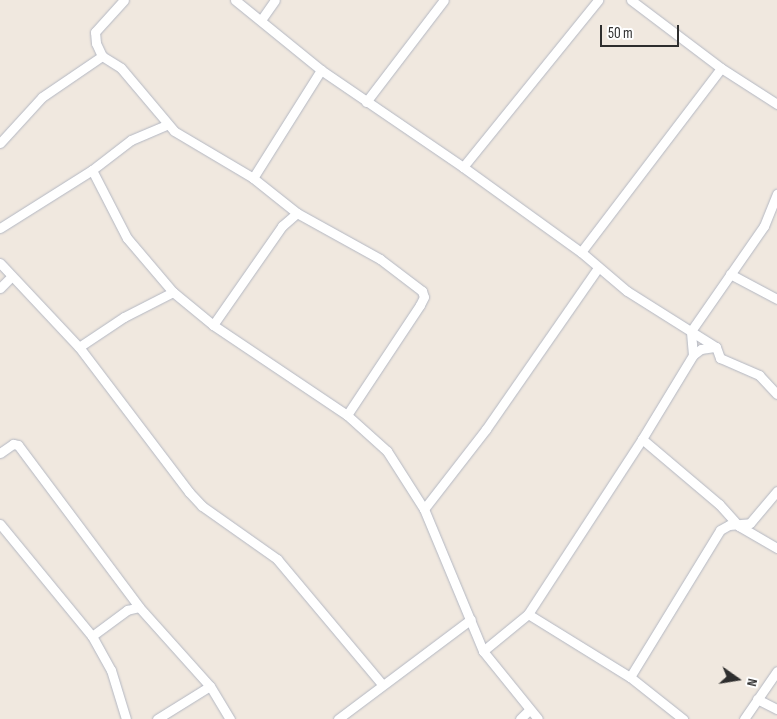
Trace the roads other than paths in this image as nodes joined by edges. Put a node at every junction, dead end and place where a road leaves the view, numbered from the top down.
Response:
1 (124, 0) edge
2 (235, 0) edge
3 (275, 0) edge
4 (444, 0) edge
5 (598, 0) edge
6 (632, 0) edge
7 (261, 20) junction
8 (102, 56) junction
9 (720, 68) junction
10 (321, 70) junction
11 (366, 102) junction
12 (777, 104) edge
13 (166, 125) junction
14 (0, 143) edge
15 (463, 167) junction
16 (92, 170) junction
17 (252, 178) junction
18 (777, 194) edge
19 (297, 212) junction
20 (0, 228) edge
21 (581, 252) junction
22 (0, 263) edge
23 (598, 268) junction
24 (730, 274) junction
25 (11, 277) junction
26 (0, 288) edge
27 (173, 292) junction
28 (777, 299) edge
29 (213, 325) junction
30 (691, 331) junction
31 (79, 347) junction
32 (716, 347) junction
33 (693, 355) junction
34 (777, 394) edge
35 (347, 415) junction
36 (642, 440) junction
37 (0, 453) edge
38 (777, 491) edge
39 (424, 509) junction
40 (0, 524) edge
41 (739, 526) junction
42 (777, 548) edge
43 (128, 594) junction
44 (139, 608) junction
45 (127, 610) junction
46 (528, 614) junction
47 (472, 619) junction
48 (92, 636) junction
49 (483, 651) junction
50 (777, 671) edge
51 (630, 676) junction
52 (382, 684) junction
53 (210, 686) junction
54 (757, 699) junction
55 (777, 708) edge
56 (529, 710) junction
57 (126, 719) edge
58 (157, 719) edge
59 (230, 719) edge
60 (338, 719) edge
61 (520, 719) edge
62 (538, 719) edge
63 (683, 719) edge
64 (744, 719) edge

1 - 8 street
2 - 7 street
3 - 7 street
4 - 11 street
5 - 15 street
6 - 9 street
7 - 10 street
8 - 13 street
8 - 14 street
9 - 12 street
9 - 21 street
10 - 11 street
10 - 17 street
11 - 15 street
13 - 16 street
13 - 17 street
15 - 21 street
16 - 20 street
16 - 27 street
17 - 19 street
18 - 24 street
19 - 29 street
19 - 35 street
21 - 23 street
22 - 25 street
23 - 30 street
23 - 39 street
24 - 28 street
24 - 30 street
25 - 26 street
25 - 31 street
27 - 29 street
27 - 31 street
29 - 35 street
30 - 32 street
30 - 33 street
31 - 52 street
32 - 33 street
32 - 34 street
33 - 36 street
35 - 39 street
36 - 41 street
36 - 46 street
37 - 43 street
38 - 41 street
39 - 47 street
40 - 48 street
41 - 42 street
41 - 51 street
43 - 44 street
43 - 45 street
44 - 45 street
44 - 53 street
45 - 48 street
46 - 49 street
46 - 51 street
47 - 49 street
47 - 52 street
48 - 57 street
49 - 56 street
50 - 54 street
51 - 63 street
52 - 60 street
53 - 58 street
53 - 59 street
54 - 55 street
54 - 64 street
56 - 61 street
56 - 62 street

